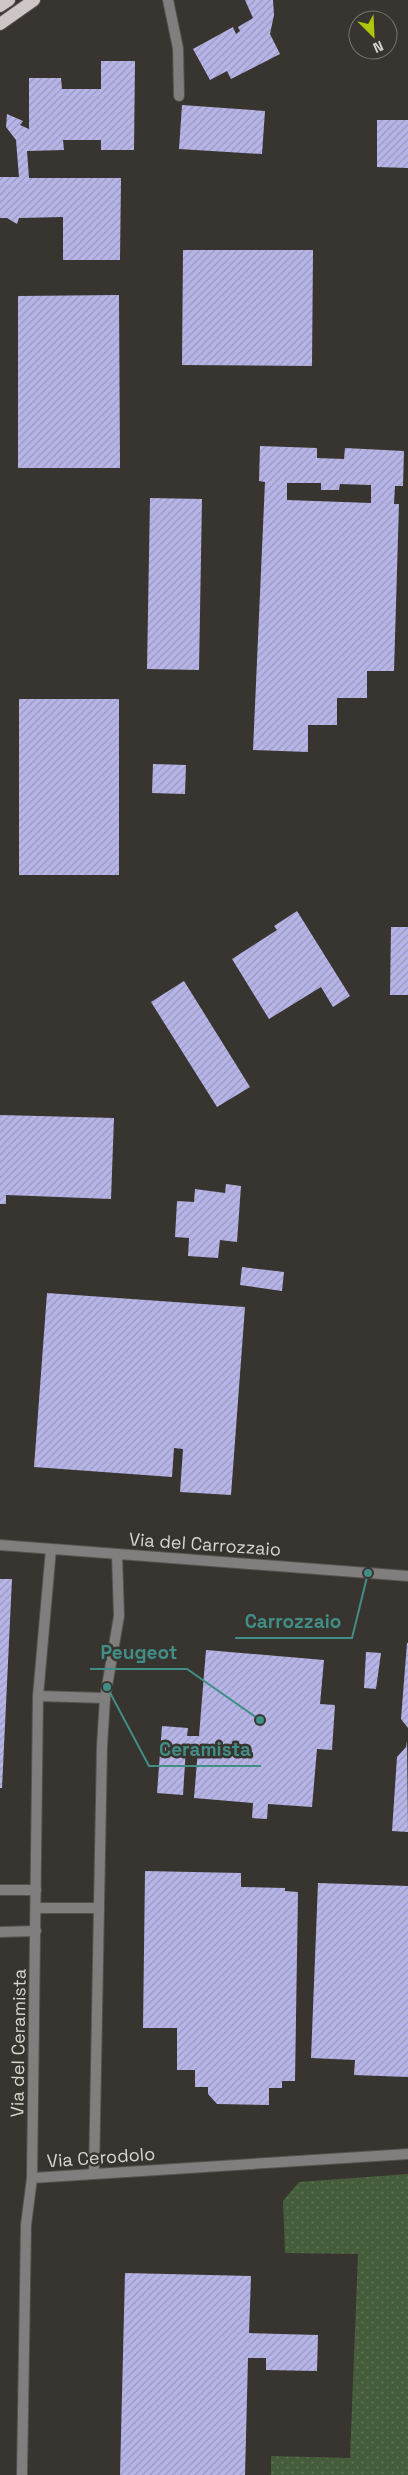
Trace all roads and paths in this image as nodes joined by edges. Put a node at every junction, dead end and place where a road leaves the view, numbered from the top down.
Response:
1 (9, 0) edge
2 (34, 0) edge
3 (168, 0) edge
4 (0, 6) edge
5 (0, 24) edge
6 (178, 96) dead end
7 (0, 1545) edge
8 (51, 1549) junction
9 (117, 1554) junction
10 (408, 1576) edge
11 (38, 1696) junction
12 (105, 1698) junction
13 (0, 1890) edge
14 (36, 1890) junction
15 (36, 1908) junction
16 (99, 1908) junction
17 (36, 1931) junction
18 (0, 1932) edge
19 (408, 2154) edge
20 (94, 2174) junction
21 (32, 2178) junction
22 (22, 2475) edge

1 - 4 main road
2 - 5 main road
3 - 6 street
7 - 8 street, Via del Carrozzaio
8 - 9 street, Via del Carrozzaio
8 - 11 street, Via del Ceramista
9 - 10 street, Via del Carrozzaio
9 - 12 street
11 - 12 street
11 - 14 street, Via del Ceramista
12 - 16 street
13 - 14 street
14 - 15 street, Via del Ceramista
15 - 16 street
15 - 17 street, Via del Ceramista
16 - 20 street
17 - 18 street
17 - 21 street, Via del Ceramista
19 - 20 street, Via Cerodolo
20 - 21 street, Via Cerodolo
21 - 22 street, Via Cerodolo

